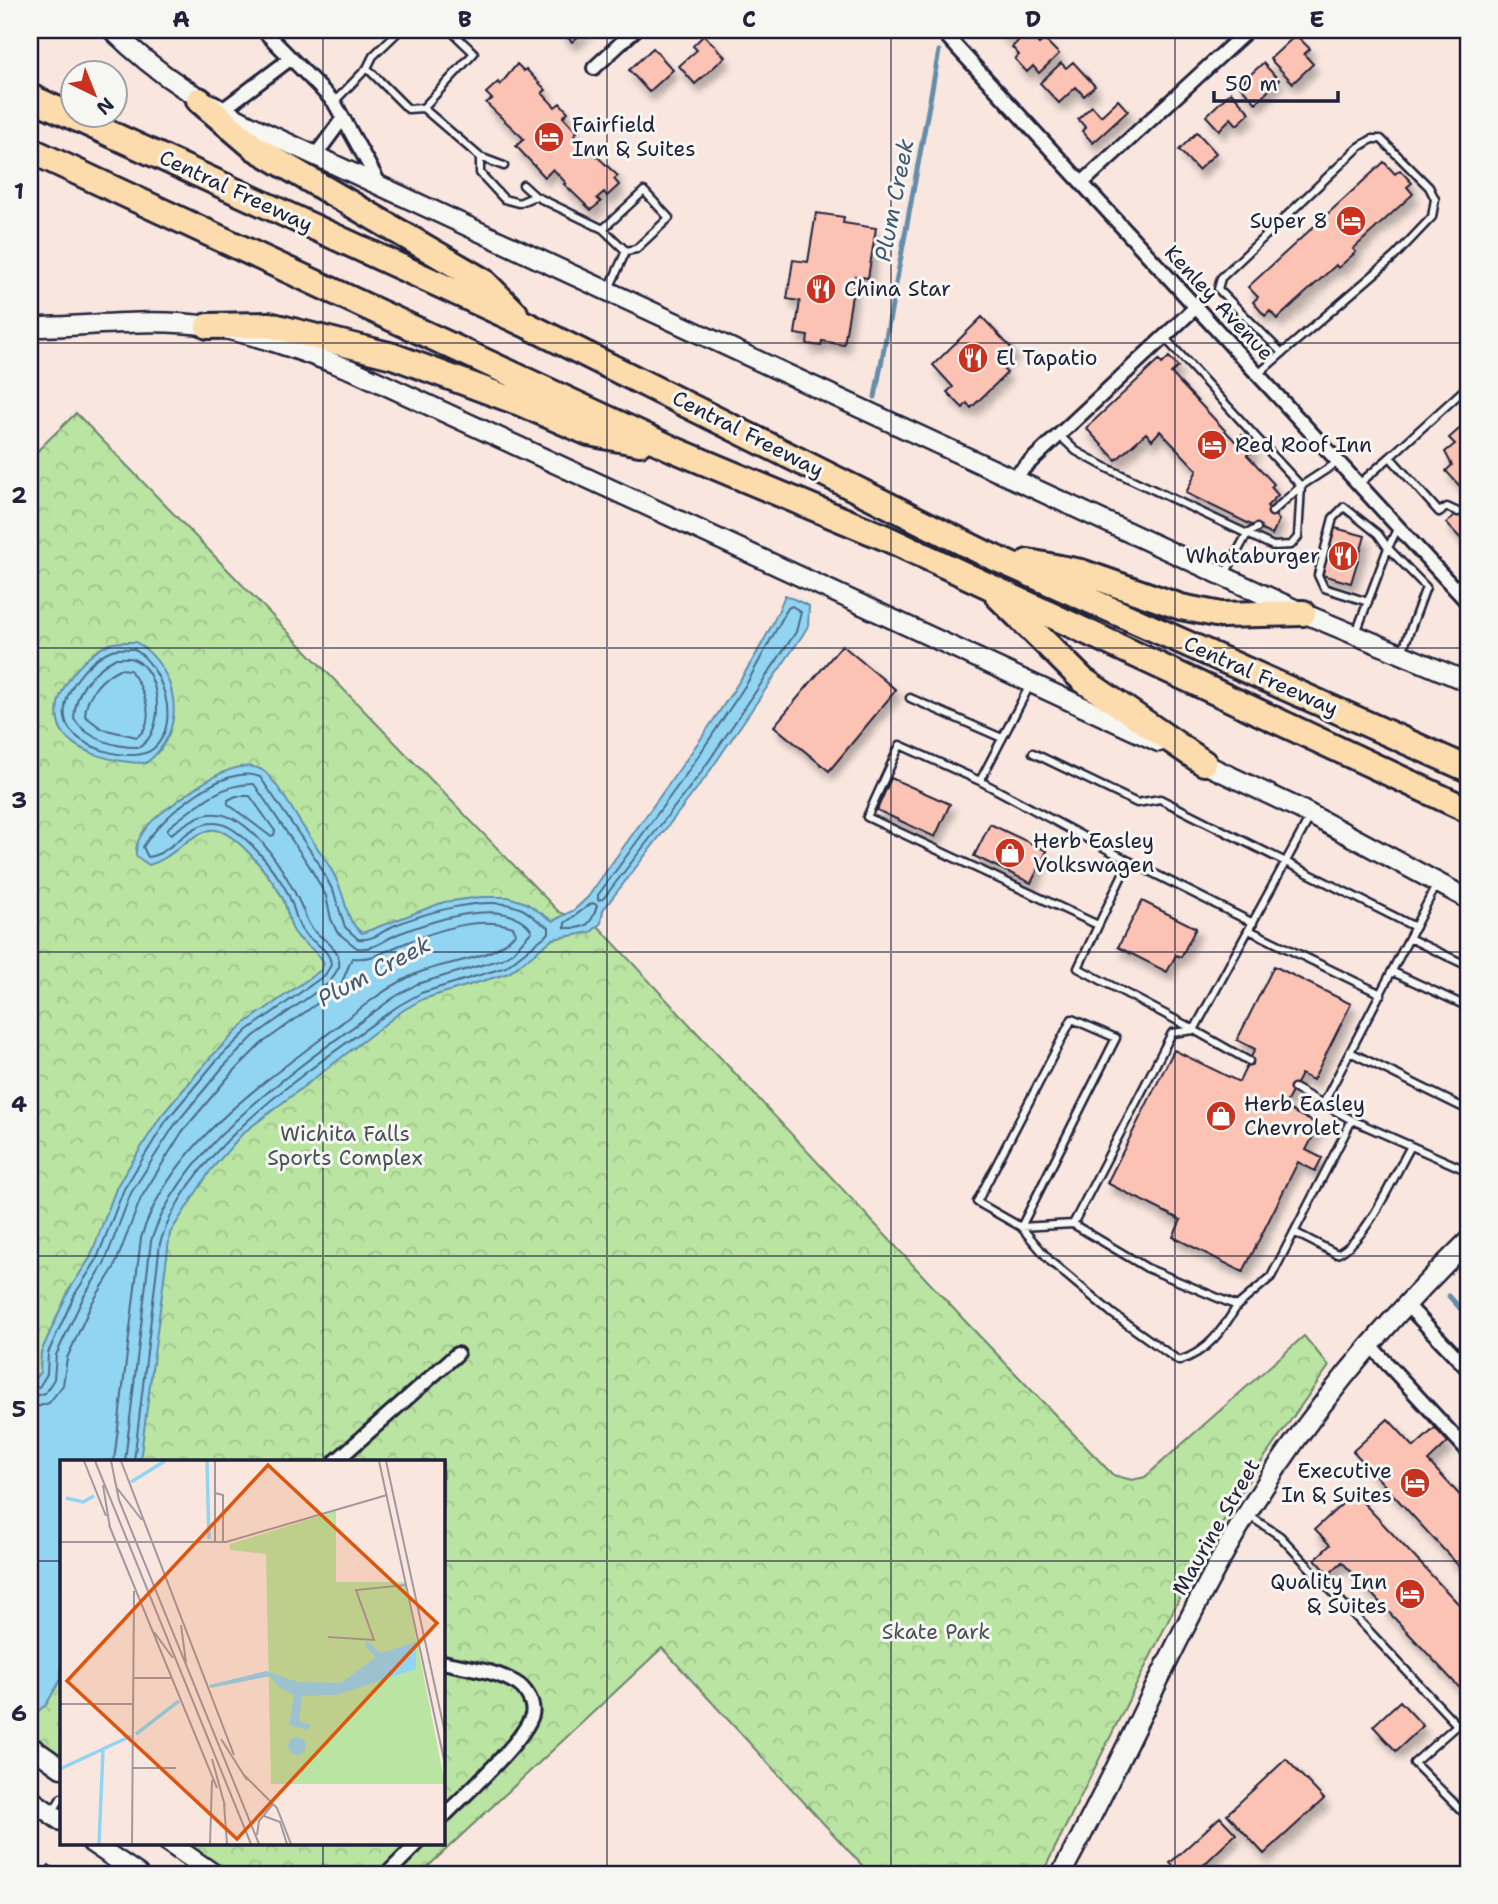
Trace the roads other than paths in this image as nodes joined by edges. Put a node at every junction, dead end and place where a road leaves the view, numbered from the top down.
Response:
1 (112, 30) edge
2 (263, 30) edge
3 (400, 30) edge
4 (450, 30) edge
5 (635, 30) edge
6 (941, 30) edge
7 (1248, 30) edge
8 (290, 59) junction
9 (367, 68) junction
10 (594, 68) dead end
11 (30, 97) edge
12 (199, 100) junction
13 (334, 102) junction
14 (423, 108) junction
15 (221, 111) junction
16 (343, 118) junction
17 (30, 150) edge
18 (315, 156) junction
19 (480, 157) junction
20 (505, 166) dead end
21 (1082, 183) junction
22 (523, 185) dead end
23 (380, 186) junction
24 (535, 196) junction
25 (603, 229) junction
26 (626, 251) junction
27 (607, 293) junction
28 (1196, 307) junction
29 (526, 324) junction
30 (208, 326) junction
31 (30, 327) edge
32 (1164, 337) junction
33 (1282, 353) junction
34 (1258, 374) junction
35 (1468, 386) edge
36 (1059, 435) junction
37 (675, 450) junction
38 (1390, 457) junction
39 (1338, 462) junction
40 (1013, 478) junction
41 (1359, 484) junction
42 (1301, 486) junction
43 (1272, 512) dead end
44 (1458, 513) dead end
45 (1398, 527) junction
46 (1257, 528) dead end
47 (1247, 534) junction
48 (1388, 548) junction
49 (986, 554) junction
50 (1468, 574) edge
51 (1224, 576) junction
52 (985, 584) junction
53 (1454, 587) junction
54 (1368, 602) junction
55 (1468, 603) edge
56 (1303, 613) junction
57 (1355, 635) junction
58 (1401, 654) junction
59 (1468, 682) edge
60 (1031, 683) junction
61 (910, 698) dead end
62 (1002, 738) junction
63 (1033, 754) dead end
64 (1203, 763) junction
65 (1468, 769) edge
66 (981, 781) junction
67 (1468, 810) edge
68 (1311, 816) junction
69 (1129, 861) junction
70 (1288, 862) junction
71 (1438, 883) junction
72 (1468, 899) edge
73 (1253, 923) junction
74 (1098, 925) junction
75 (1415, 927) junction
76 (1249, 930) junction
77 (1409, 938) junction
78 (1468, 966) edge
79 (1393, 972) junction
80 (1381, 994) junction
81 (1468, 1007) edge
82 (1195, 1030) junction
83 (1350, 1052) junction
84 (1249, 1061) dead end
85 (1294, 1088) dead end
86 (1323, 1104) junction
87 (1468, 1110) edge
88 (1352, 1120) junction
89 (1411, 1146) junction
90 (1468, 1171) edge
91 (1073, 1224) junction
92 (1021, 1227) junction
93 (1294, 1232) junction
94 (1468, 1242) edge
95 (1405, 1303) junction
96 (1237, 1306) junction
97 (1370, 1345) junction
98 (457, 1354) dead end
99 (1468, 1369) edge
100 (1468, 1451) edge
101 (337, 1460) edge
102 (1247, 1514) junction
103 (444, 1662) edge
104 (1468, 1715) edge
105 (1457, 1725) junction
106 (30, 1746) edge
107 (60, 1767) edge
108 (30, 1800) edge
109 (444, 1816) edge
110 (1468, 1817) edge
111 (56, 1818) edge
112 (93, 1844) edge
113 (170, 1844) edge
114 (417, 1844) edge
115 (138, 1874) edge
116 (214, 1874) edge
117 (387, 1874) edge
118 (1061, 1874) edge

1 - 12 main road
2 - 8 street
3 - 9 lane
4 - 14 lane
5 - 10 street
6 - 21 street, Kenley Avenue
7 - 21 street
8 - 13 street
8 - 15 street
9 - 13 lane
9 - 14 lane
11 - 29 highway, Central Freeway
12 - 15 main road
12 - 29 highway
13 - 16 street
14 - 19 lane
15 - 18 main road
16 - 18 street
16 - 23 street
17 - 37 highway, Central Freeway
18 - 23 main road
19 - 20 lane
19 - 24 lane
21 - 28 street, Kenley Avenue
22 - 24 lane
23 - 27 main road
24 - 25 lane
25 - 26 lane
25 - 26 lane
26 - 27 lane
27 - 40 main road
28 - 32 street
28 - 34 street, Kenley Avenue
29 - 49 highway, Central Freeway
30 - 31 main road
30 - 37 highway
30 - 60 main road
32 - 36 street
32 - 42 lane
33 - 33 lane
33 - 34 lane
34 - 39 street, Kenley Avenue
35 - 38 lane
36 - 40 street
36 - 47 lane
37 - 52 highway, Central Freeway
38 - 41 lane
38 - 44 lane
39 - 41 street, Kenley Avenue
39 - 42 lane
40 - 51 main road
41 - 45 street, Kenley Avenue
42 - 43 lane
42 - 47 lane
45 - 48 lane
45 - 53 street, Kenley Avenue
46 - 47 lane
47 - 51 lane
48 - 54 lane
48 - 54 lane
48 - 58 lane
49 - 56 highway
49 - 65 highway, Central Freeway
50 - 53 lane
51 - 56 main road
52 - 64 highway
52 - 67 highway, Central Freeway
53 - 55 street, Kenley Avenue
54 - 57 lane
56 - 57 main road
57 - 58 main road
58 - 59 main road
60 - 62 lane
60 - 64 main road
61 - 62 lane
62 - 66 lane
63 - 70 lane
64 - 68 main road
66 - 69 lane
66 - 74 lane
68 - 70 lane
68 - 71 main road
69 - 73 lane
69 - 74 lane
70 - 73 lane
70 - 75 lane
71 - 72 main road
71 - 75 lane
73 - 76 lane
74 - 82 lane
75 - 77 lane
76 - 80 lane
76 - 82 lane
77 - 78 lane
77 - 79 lane
79 - 80 lane
79 - 81 lane
80 - 83 lane
82 - 84 lane
82 - 91 lane
83 - 86 lane
83 - 87 lane
85 - 86 lane
86 - 88 lane
88 - 89 lane
88 - 93 lane
89 - 90 lane
89 - 93 lane
91 - 92 lane
91 - 96 lane
92 - 92 lane
92 - 96 lane
93 - 96 lane
94 - 95 main road, Maurine Street
95 - 97 main road, Maurine Street
95 - 99 street
97 - 100 street
97 - 102 main road, Maurine Street
98 - 101 street
102 - 105 lane
102 - 118 main road, Maurine Street
103 - 109 street
104 - 105 lane
105 - 110 lane
106 - 107 main road
108 - 111 main road
112 - 115 main road
113 - 116 main road
114 - 117 street

